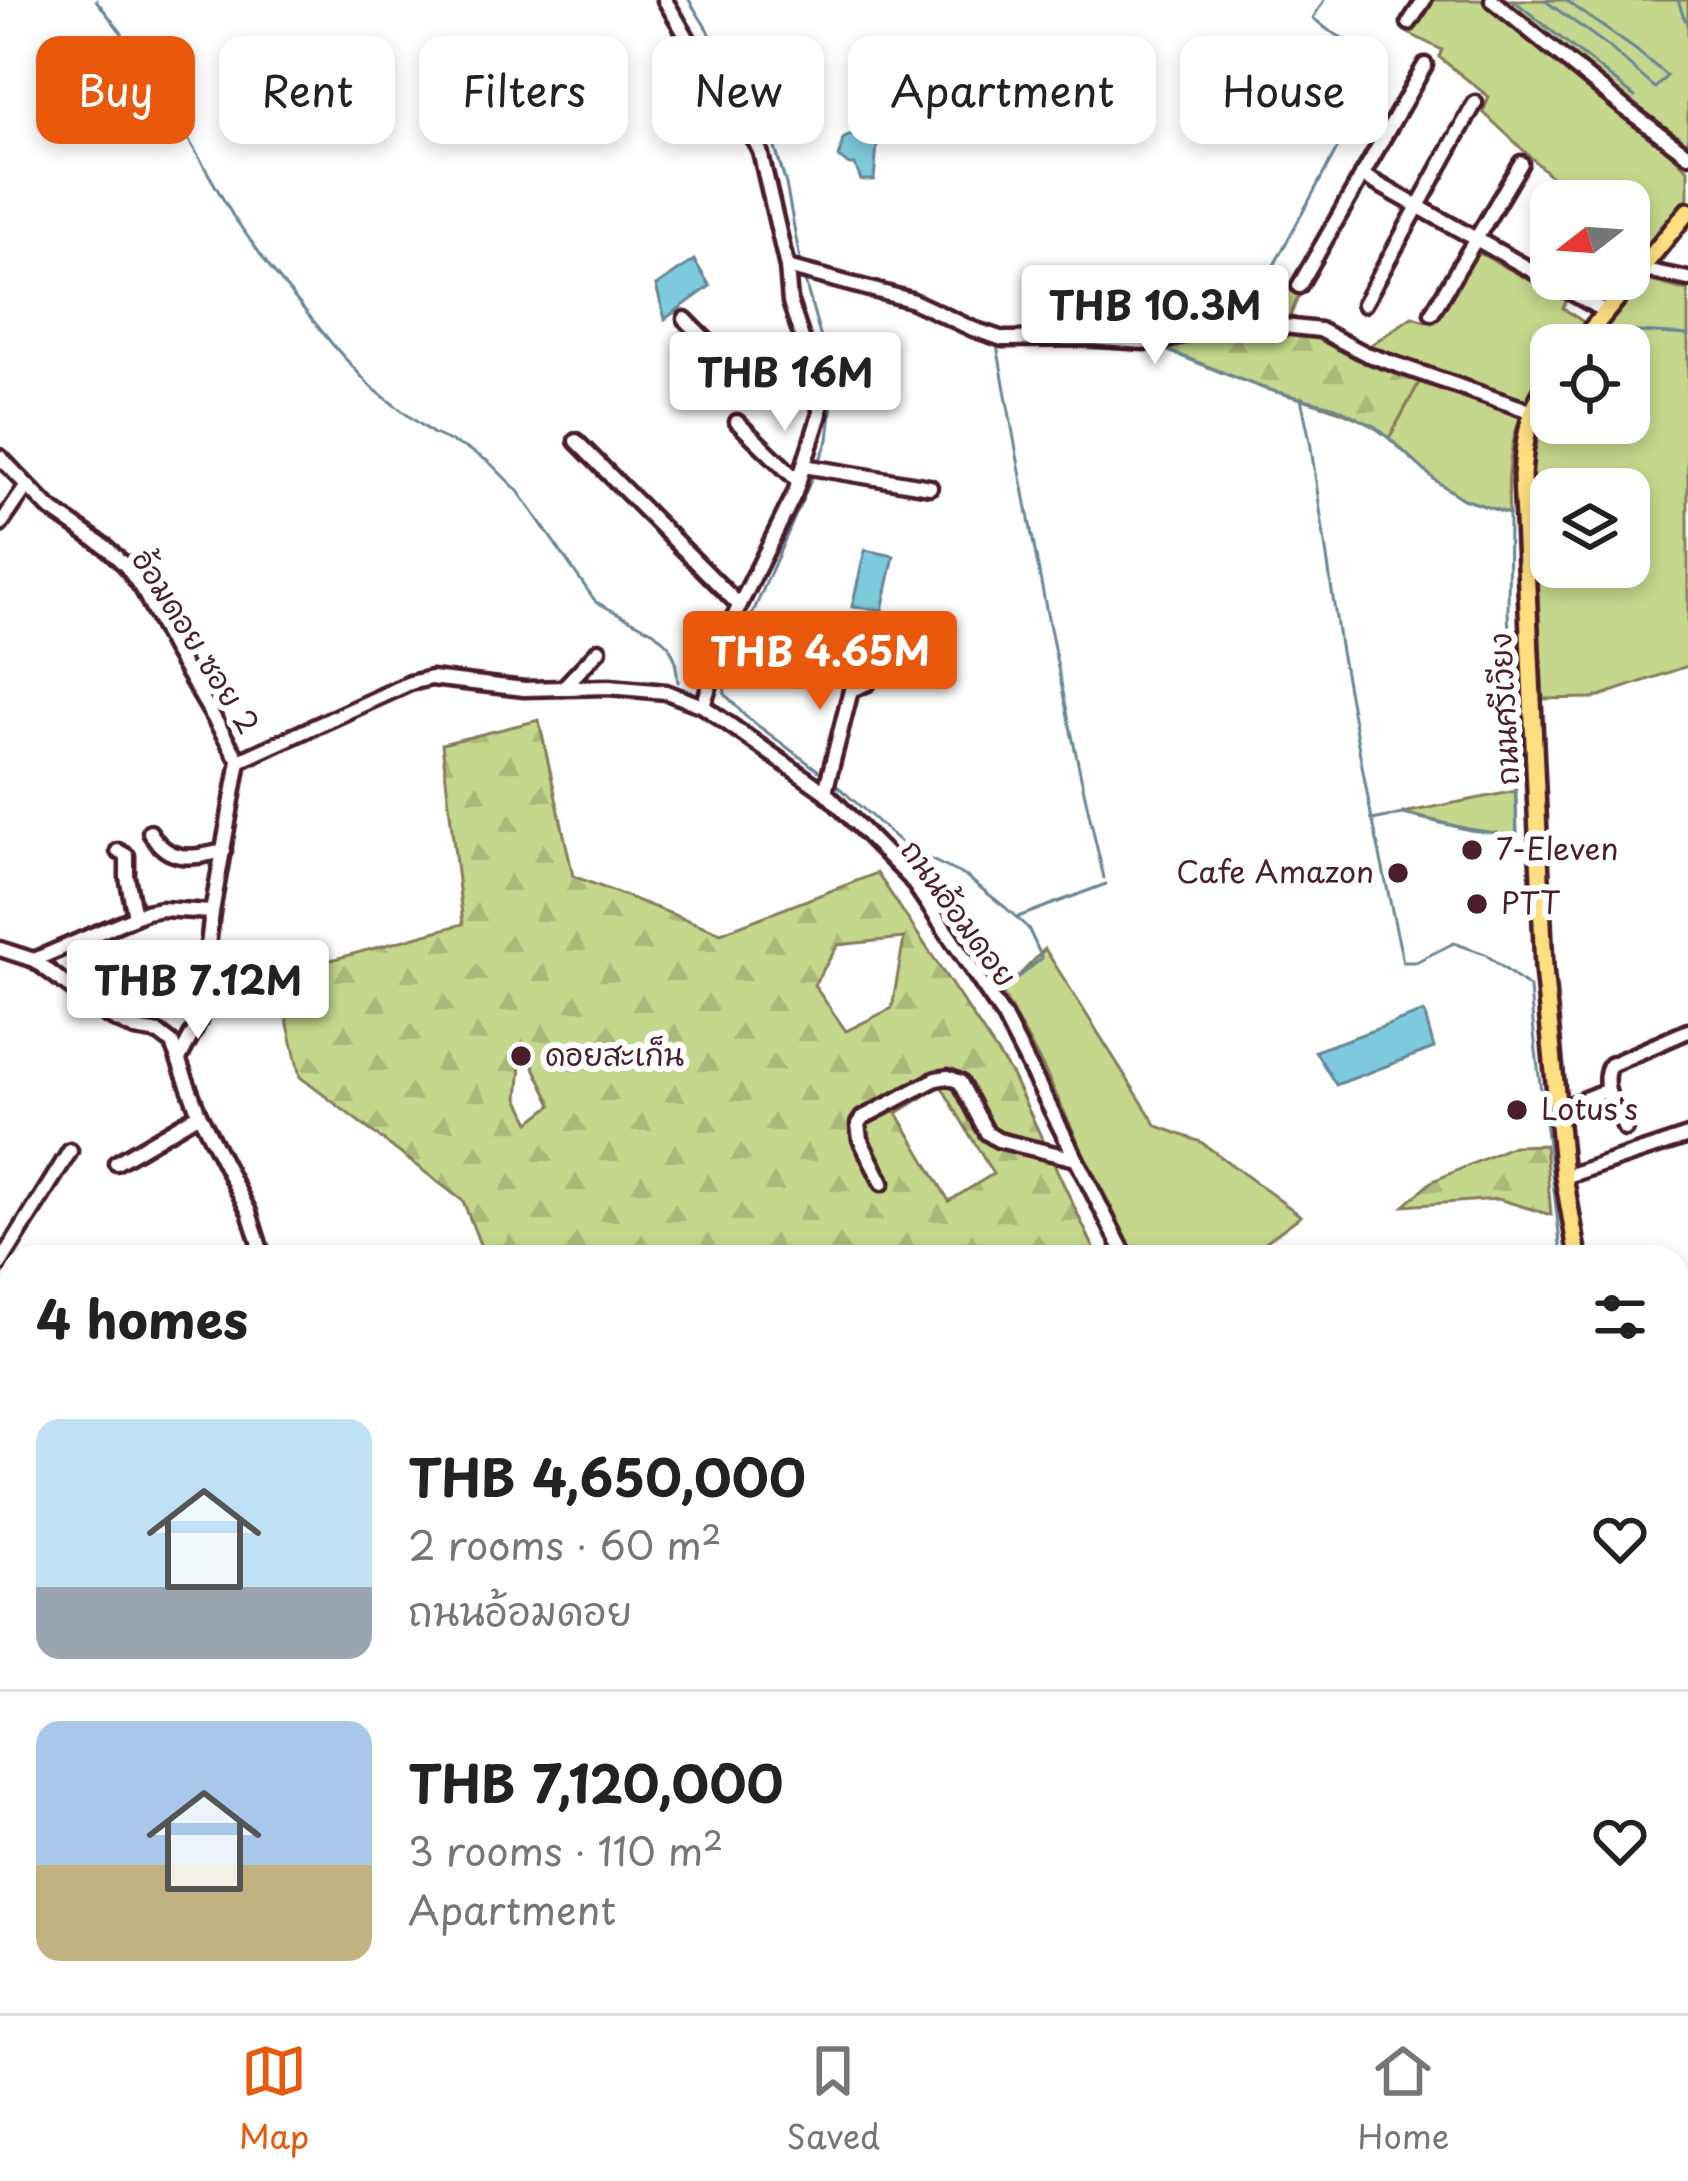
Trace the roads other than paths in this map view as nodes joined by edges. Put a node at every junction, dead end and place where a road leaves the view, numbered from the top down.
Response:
1 (664, 0) edge
2 (1492, 0) edge
3 (1422, 1) edge
4 (1408, 23) dead end
5 (1425, 65) dead end
6 (1475, 103) dead end
7 (1688, 155) edge
8 (1521, 163) dead end
9 (1362, 175) junction
10 (1418, 206) junction
11 (1688, 211) edge
12 (1476, 239) junction
13 (1650, 257) edge
14 (787, 267) junction
15 (1650, 271) edge
16 (1688, 279) edge
17 (1299, 286) dead end
18 (1615, 300) edge
19 (1364, 304) dead end
20 (1606, 312) junction
21 (1432, 313) dead end
22 (685, 319) dead end
23 (1596, 324) edge
24 (804, 342) junction
25 (1530, 411) edge
26 (737, 422) dead end
27 (1530, 423) edge
28 (576, 441) dead end
29 (0, 457) edge
30 (804, 466) junction
31 (799, 482) junction
32 (27, 486) junction
33 (930, 487) dead end
34 (0, 525) edge
35 (739, 605) junction
36 (599, 650) dead end
37 (868, 683) dead end
38 (563, 688) junction
39 (703, 706) junction
40 (239, 760) junction
41 (825, 792) junction
42 (150, 832) dead end
43 (118, 851) dead end
44 (224, 851) junction
45 (212, 912) junction
46 (135, 916) junction
47 (0, 949) edge
48 (34, 960) junction
49 (1688, 1031) edge
50 (179, 1059) junction
51 (1607, 1090) junction
52 (1557, 1111) junction
53 (199, 1114) junction
54 (1624, 1129) dead end
55 (1688, 1136) edge
56 (70, 1151) dead end
57 (1076, 1159) junction
58 (116, 1163) dead end
59 (1564, 1177) junction
60 (882, 1184) dead end
61 (12, 1245) edge
62 (260, 1245) edge
63 (1120, 1245) edge
64 (1576, 1245) edge

1 - 14 street
2 - 7 street
3 - 4 street
5 - 9 street
6 - 10 street
8 - 12 street
9 - 10 street
9 - 17 street
10 - 12 street
10 - 19 street
11 - 13 main road
12 - 20 street
12 - 21 street
14 - 24 street
14 - 25 street
15 - 16 street
18 - 20 main road
20 - 23 main road
22 - 24 street
24 - 30 street
26 - 31 street
27 - 52 main road, ถนนศรีเวียง
28 - 35 street
29 - 32 street, อ้อมดอย ซอย 2
30 - 31 street
30 - 33 street
31 - 35 street
32 - 34 street
32 - 40 street, อ้อมดอย ซอย 2
35 - 39 street
36 - 38 street
37 - 41 street
38 - 39 street, ถนนอ้อมดอย
38 - 40 street, ถนนอ้อมดอย
39 - 41 street, ถนนอ้อมดอย
40 - 44 street
41 - 57 street, ถนนอ้อมดอย
42 - 44 street
43 - 46 street
44 - 45 street
45 - 46 street
45 - 50 street
46 - 48 street
47 - 48 street
48 - 50 street
49 - 51 street
50 - 53 street
51 - 52 street
51 - 54 street
52 - 59 main road, ถนนศรีเวียง
53 - 58 street
53 - 62 street
55 - 59 street
56 - 61 street
57 - 60 street
57 - 63 street, ถนนอ้อมดอย
59 - 64 main road, ถนนศรีเวียง

